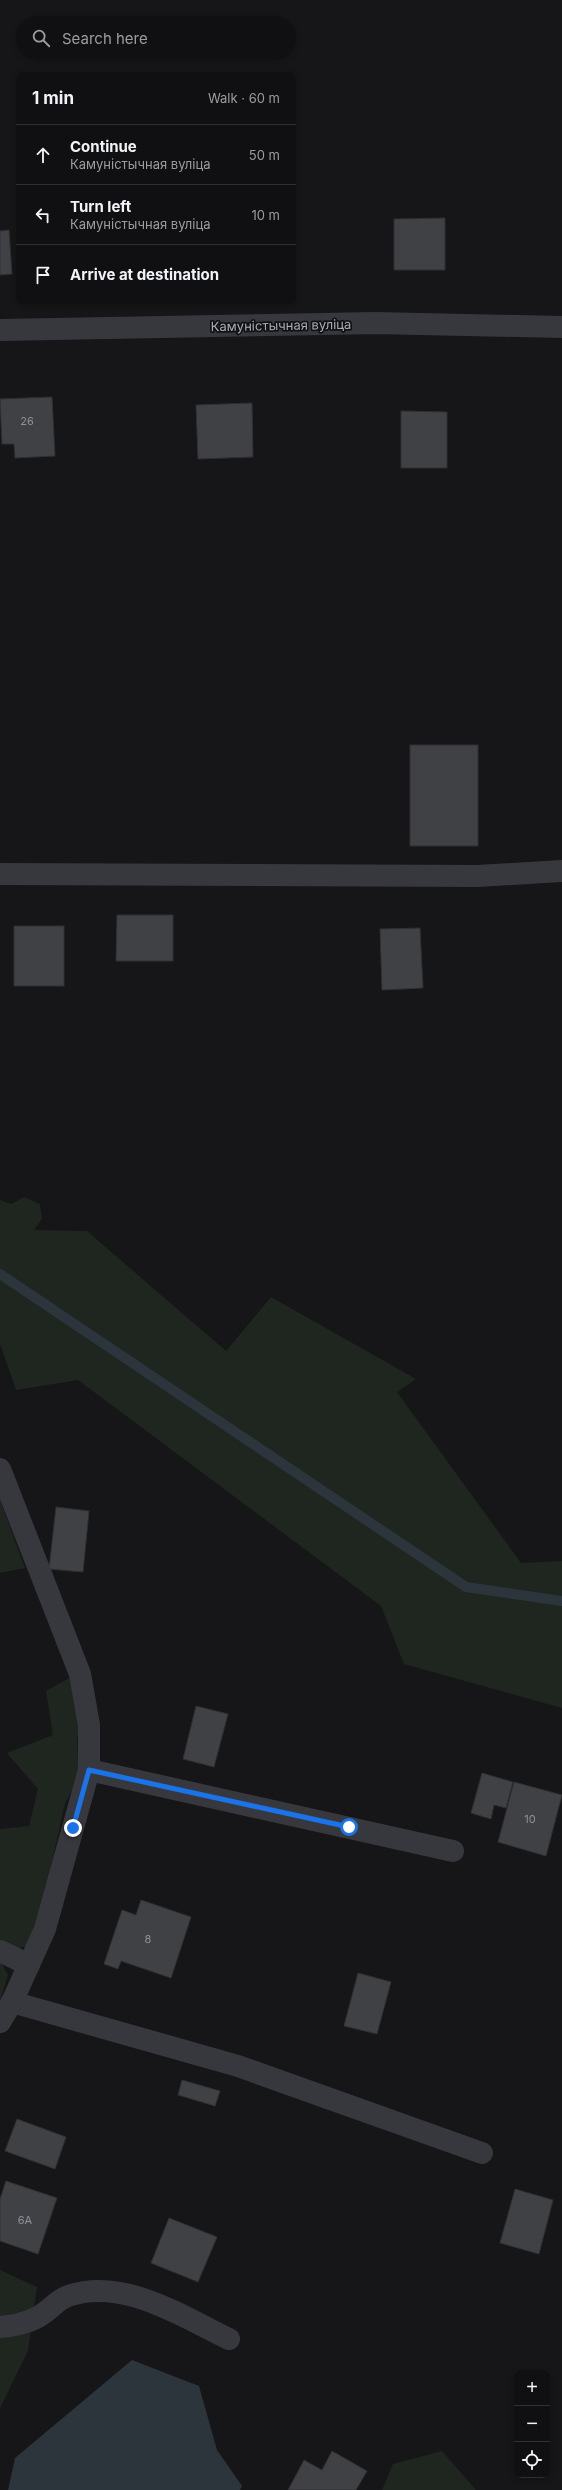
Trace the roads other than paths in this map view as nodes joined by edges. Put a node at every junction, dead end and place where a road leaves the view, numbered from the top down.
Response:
1 (562, 327) edge
2 (0, 330) edge
3 (562, 871) edge
4 (0, 874) edge
5 (0, 1469) edge
6 (89, 1770) junction
7 (454, 1851) dead end
8 (0, 1951) edge
9 (29, 1965) junction
10 (12, 2002) junction
11 (0, 2022) edge
12 (482, 2153) dead end
13 (0, 2327) edge
14 (229, 2339) dead end

1 - 2 street, Камуністычная вуліца
3 - 4 street
5 - 6 street
6 - 7 street
6 - 9 street
8 - 9 street
9 - 10 street
10 - 11 street
10 - 12 street
13 - 14 street

